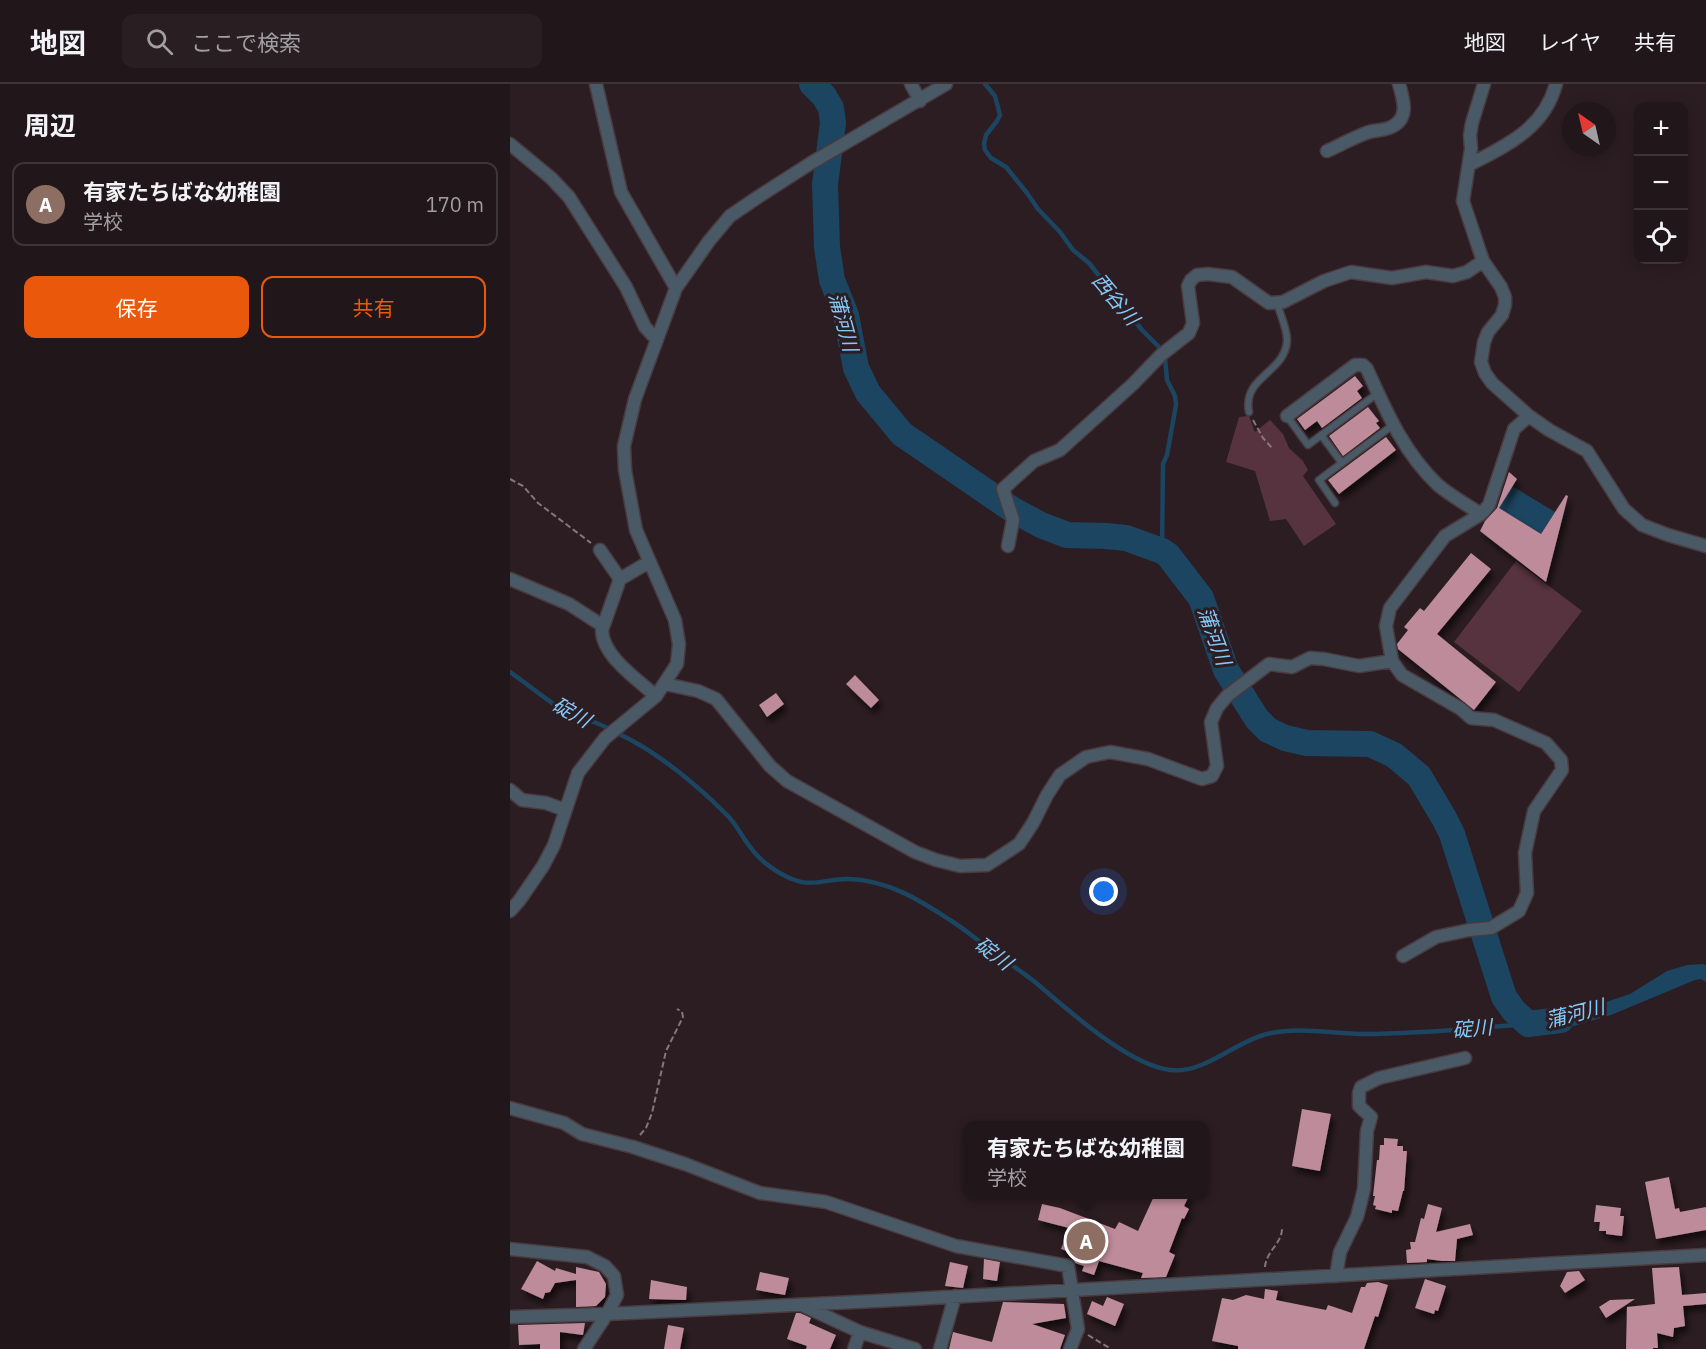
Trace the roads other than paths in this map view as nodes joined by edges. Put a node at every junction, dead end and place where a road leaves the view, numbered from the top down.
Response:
1 (596, 84) edge
2 (910, 84) edge
3 (946, 84) edge
4 (1399, 84) edge
5 (1484, 84) edge
6 (1556, 84) edge
7 (920, 100) junction
8 (510, 144) edge
9 (1327, 151) dead end
10 (1469, 165) junction
11 (1483, 261) junction
12 (676, 288) junction
13 (1276, 303) junction
14 (657, 340) junction
15 (1378, 393) junction
16 (1249, 412) road end
17 (1287, 416) joint
18 (1529, 416) junction
19 (1393, 425) junction
20 (1321, 435) junction
21 (1342, 463) junction
22 (1335, 503) dead end
23 (1481, 514) junction
24 (1008, 546) dead end
25 (1706, 546) edge
26 (600, 550) road end
27 (649, 561) junction
28 (510, 579) edge
29 (620, 579) junction
30 (603, 626) junction
31 (1392, 661) junction
32 (665, 684) junction
33 (656, 696) junction
34 (510, 790) edge
35 (564, 810) junction
36 (510, 891) edge
37 (519, 901) junction
38 (510, 911) edge
39 (1403, 956) dead end
40 (1465, 1058) dead end
41 (510, 1108) edge
42 (510, 1249) edge
43 (1706, 1255) edge
44 (1336, 1276) junction
45 (1071, 1290) junction
46 (955, 1296) junction
47 (800, 1305) junction
48 (607, 1314) junction
49 (510, 1317) edge
50 (860, 1332) junction
51 (584, 1349) edge
52 (854, 1349) edge
53 (915, 1349) edge
54 (940, 1349) edge
55 (1070, 1349) edge

1 - 12 street
2 - 7 street
3 - 7 street
4 - 9 street
5 - 10 street
6 - 10 street
7 - 12 street
8 - 14 street
10 - 11 street
11 - 13 street
11 - 18 street
12 - 14 street
13 - 16 lane
13 - 24 street
14 - 27 street
15 - 17 street
15 - 19 street
15 - 20 lane
17 - 20 lane
18 - 23 street
18 - 25 street
19 - 21 lane
19 - 23 street
20 - 21 lane
21 - 22 lane
23 - 31 street
26 - 29 street
27 - 29 street
27 - 32 street
28 - 30 street
29 - 30 street
30 - 33 street
31 - 32 street
31 - 39 street
32 - 33 street
33 - 35 street
34 - 35 street
35 - 37 street
36 - 37 street
37 - 38 street
40 - 44 street
41 - 45 street
42 - 48 street
43 - 44 street
44 - 45 street
45 - 46 street
45 - 55 street
46 - 47 street
46 - 54 street
47 - 48 street
47 - 50 street
48 - 49 street
48 - 51 street
50 - 52 street
50 - 53 street

